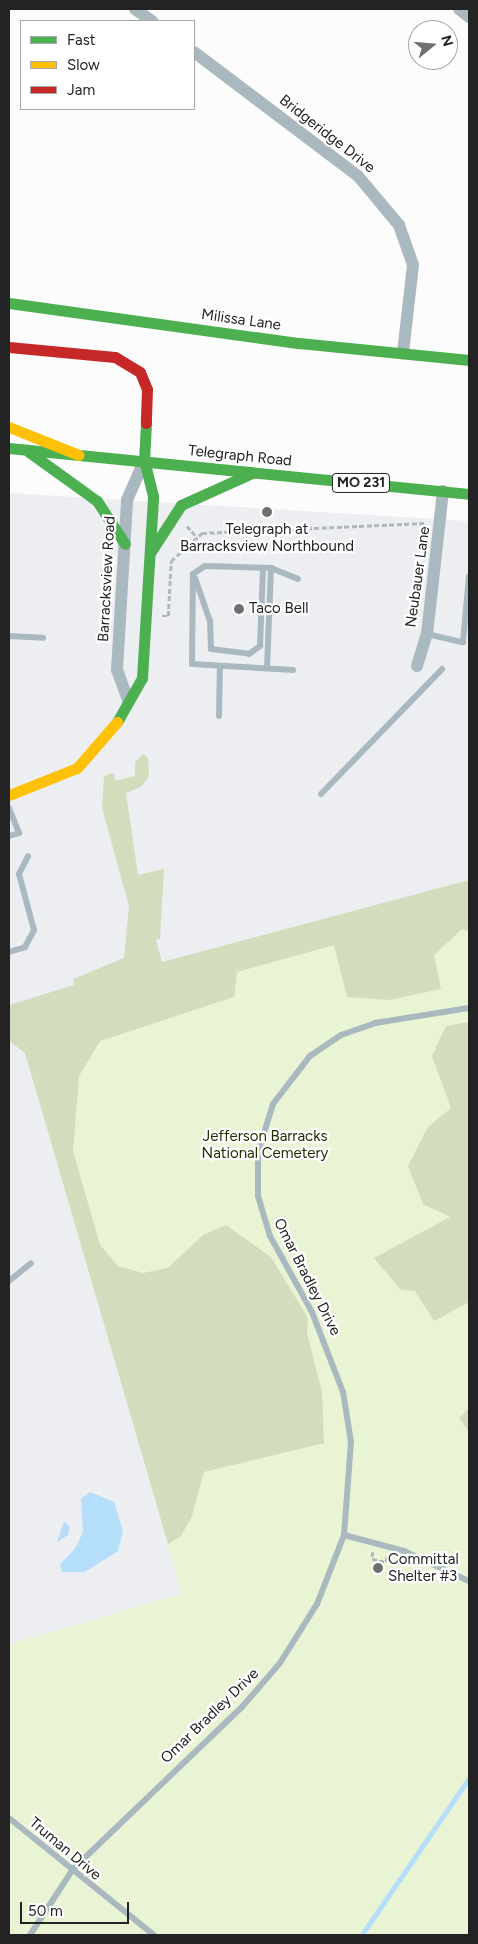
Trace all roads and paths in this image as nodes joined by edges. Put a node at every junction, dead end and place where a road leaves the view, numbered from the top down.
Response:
1 (135, 9) edge
2 (459, 9) edge
3 (469, 17) edge
4 (151, 20) edge
5 (195, 53) edge
6 (9, 303) edge
7 (9, 347) edge
8 (403, 353) junction
9 (469, 360) edge
10 (9, 427) edge
11 (9, 448) edge
12 (26, 450) junction
13 (79, 455) junction
14 (144, 461) junction
15 (254, 472) junction
16 (443, 491) junction
17 (469, 494) edge
18 (442, 523) junction
19 (125, 544) junction
20 (150, 552) junction
21 (263, 568) junction
22 (271, 568) junction
23 (193, 574) junction
24 (469, 576) edge
25 (298, 579) dead end
26 (146, 615) junction
27 (427, 634) junction
28 (9, 636) edge
29 (43, 638) dead end
30 (466, 643) edge
31 (220, 666) junction
32 (417, 666) dead end
33 (267, 668) junction
34 (442, 669) dead end
35 (293, 670) dead end
36 (128, 700) junction
37 (219, 716) dead end
38 (321, 794) dead end
39 (9, 795) edge
40 (9, 808) edge
41 (9, 836) edge
42 (28, 856) dead end
43 (9, 952) edge
44 (469, 1008) edge
45 (31, 1263) dead end
46 (9, 1281) edge
47 (344, 1535) junction
48 (469, 1581) edge
49 (9, 1818) edge
50 (73, 1869) junction
51 (30, 1935) edge
52 (154, 1935) edge

1 - 4 street
2 - 3 street
5 - 8 street, Bridgeridge Drive
6 - 8 main road, Milissa Lane
7 - 14 main road, Barracksview Road
8 - 9 main road, Milissa Lane
10 - 13 main road
11 - 12 main road, Telegraph Road / MO 231
12 - 13 main road, Telegraph Road / MO 231
12 - 19 main road
13 - 14 main road, Telegraph Road / MO 231
14 - 15 main road, Telegraph Road / MO 231
14 - 19 street, Barracksview Road
14 - 20 main road, Barracksview Road
15 - 16 main road, Telegraph Road / MO 231
15 - 20 main road
16 - 17 main road, Telegraph Road / MO 231
16 - 18 street, Neubauer Lane
18 - 26 path
18 - 27 street, Neubauer Lane
19 - 36 street, Barracksview Road
20 - 26 main road, Barracksview Road
21 - 22 lane
21 - 23 lane
21 - 23 lane
22 - 25 lane
22 - 33 lane
23 - 31 lane
24 - 30 lane
26 - 36 main road, Barracksview Road
27 - 30 lane
27 - 32 street, Neubauer Lane
28 - 29 lane
31 - 33 lane
31 - 37 lane
33 - 35 lane
34 - 38 lane
36 - 39 main road, Barracksview Road
40 - 41 lane
42 - 43 lane
44 - 47 lane, Omar Bradley Drive
45 - 46 lane
47 - 48 lane
47 - 50 lane, Omar Bradley Drive
49 - 50 lane, Truman Drive
50 - 51 lane, Omar Bradley Drive
50 - 52 lane, Truman Drive

